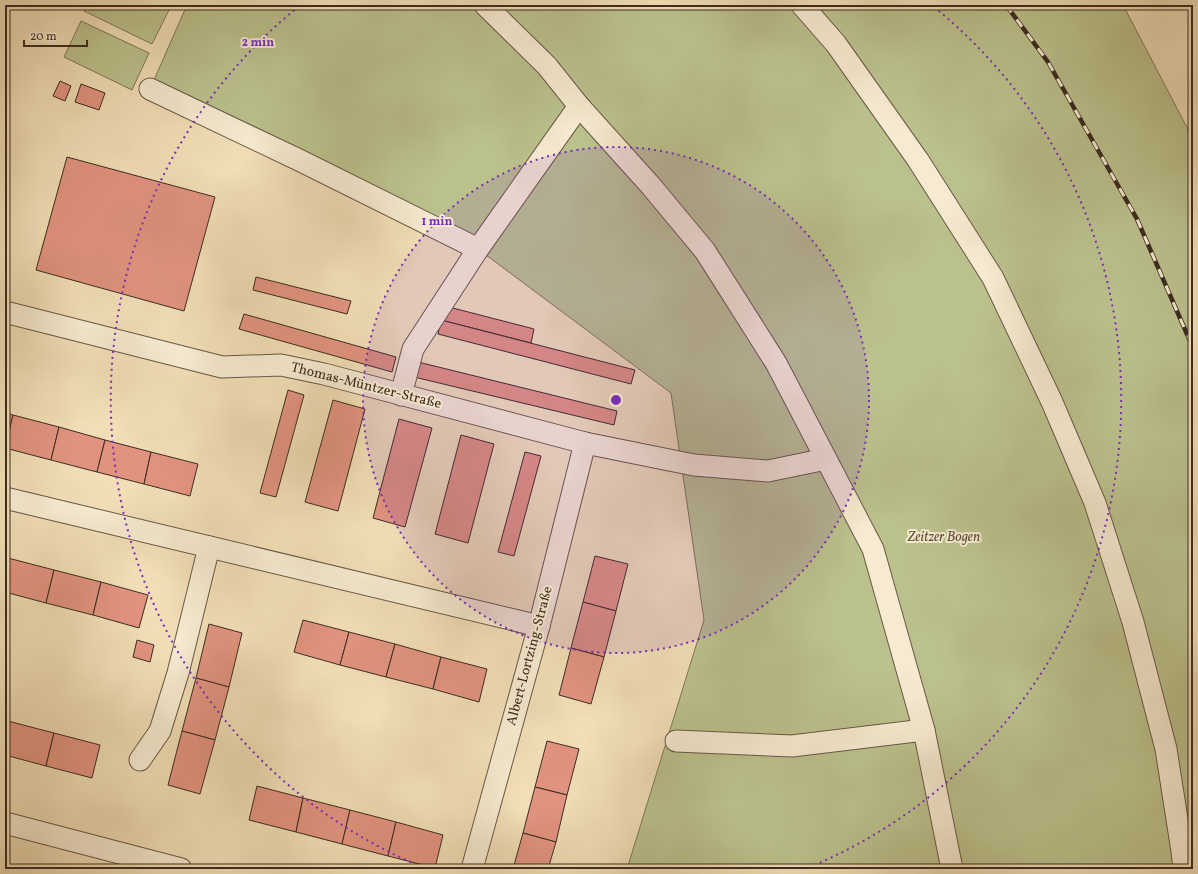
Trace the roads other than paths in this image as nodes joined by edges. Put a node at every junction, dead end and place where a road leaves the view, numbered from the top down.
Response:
1 (485, 5) edge
2 (802, 5) edge
3 (150, 89) dead end
4 (579, 106) junction
5 (478, 249) junction
6 (5, 312) edge
7 (401, 395) junction
8 (585, 443) junction
9 (826, 458) junction
10 (5, 498) edge
11 (209, 547) junction
12 (539, 626) junction
13 (924, 730) junction
14 (676, 741) dead end
15 (140, 760) dead end
16 (5, 823) edge
17 (181, 869) edge
18 (472, 869) edge
19 (952, 869) edge
20 (1184, 869) edge

1 - 4 street
2 - 20 street
3 - 5 street
4 - 5 street
4 - 9 street
5 - 7 street
6 - 7 street, Thomas-Müntzer-Straße
7 - 8 street, Thomas-Müntzer-Straße
8 - 9 street, Thomas-Müntzer-Straße
8 - 12 street, Albert-Lortzing-Straße
9 - 13 street
10 - 11 street
11 - 12 street
11 - 15 street
12 - 18 street, Albert-Lortzing-Straße
13 - 14 street
13 - 19 street
16 - 17 street

